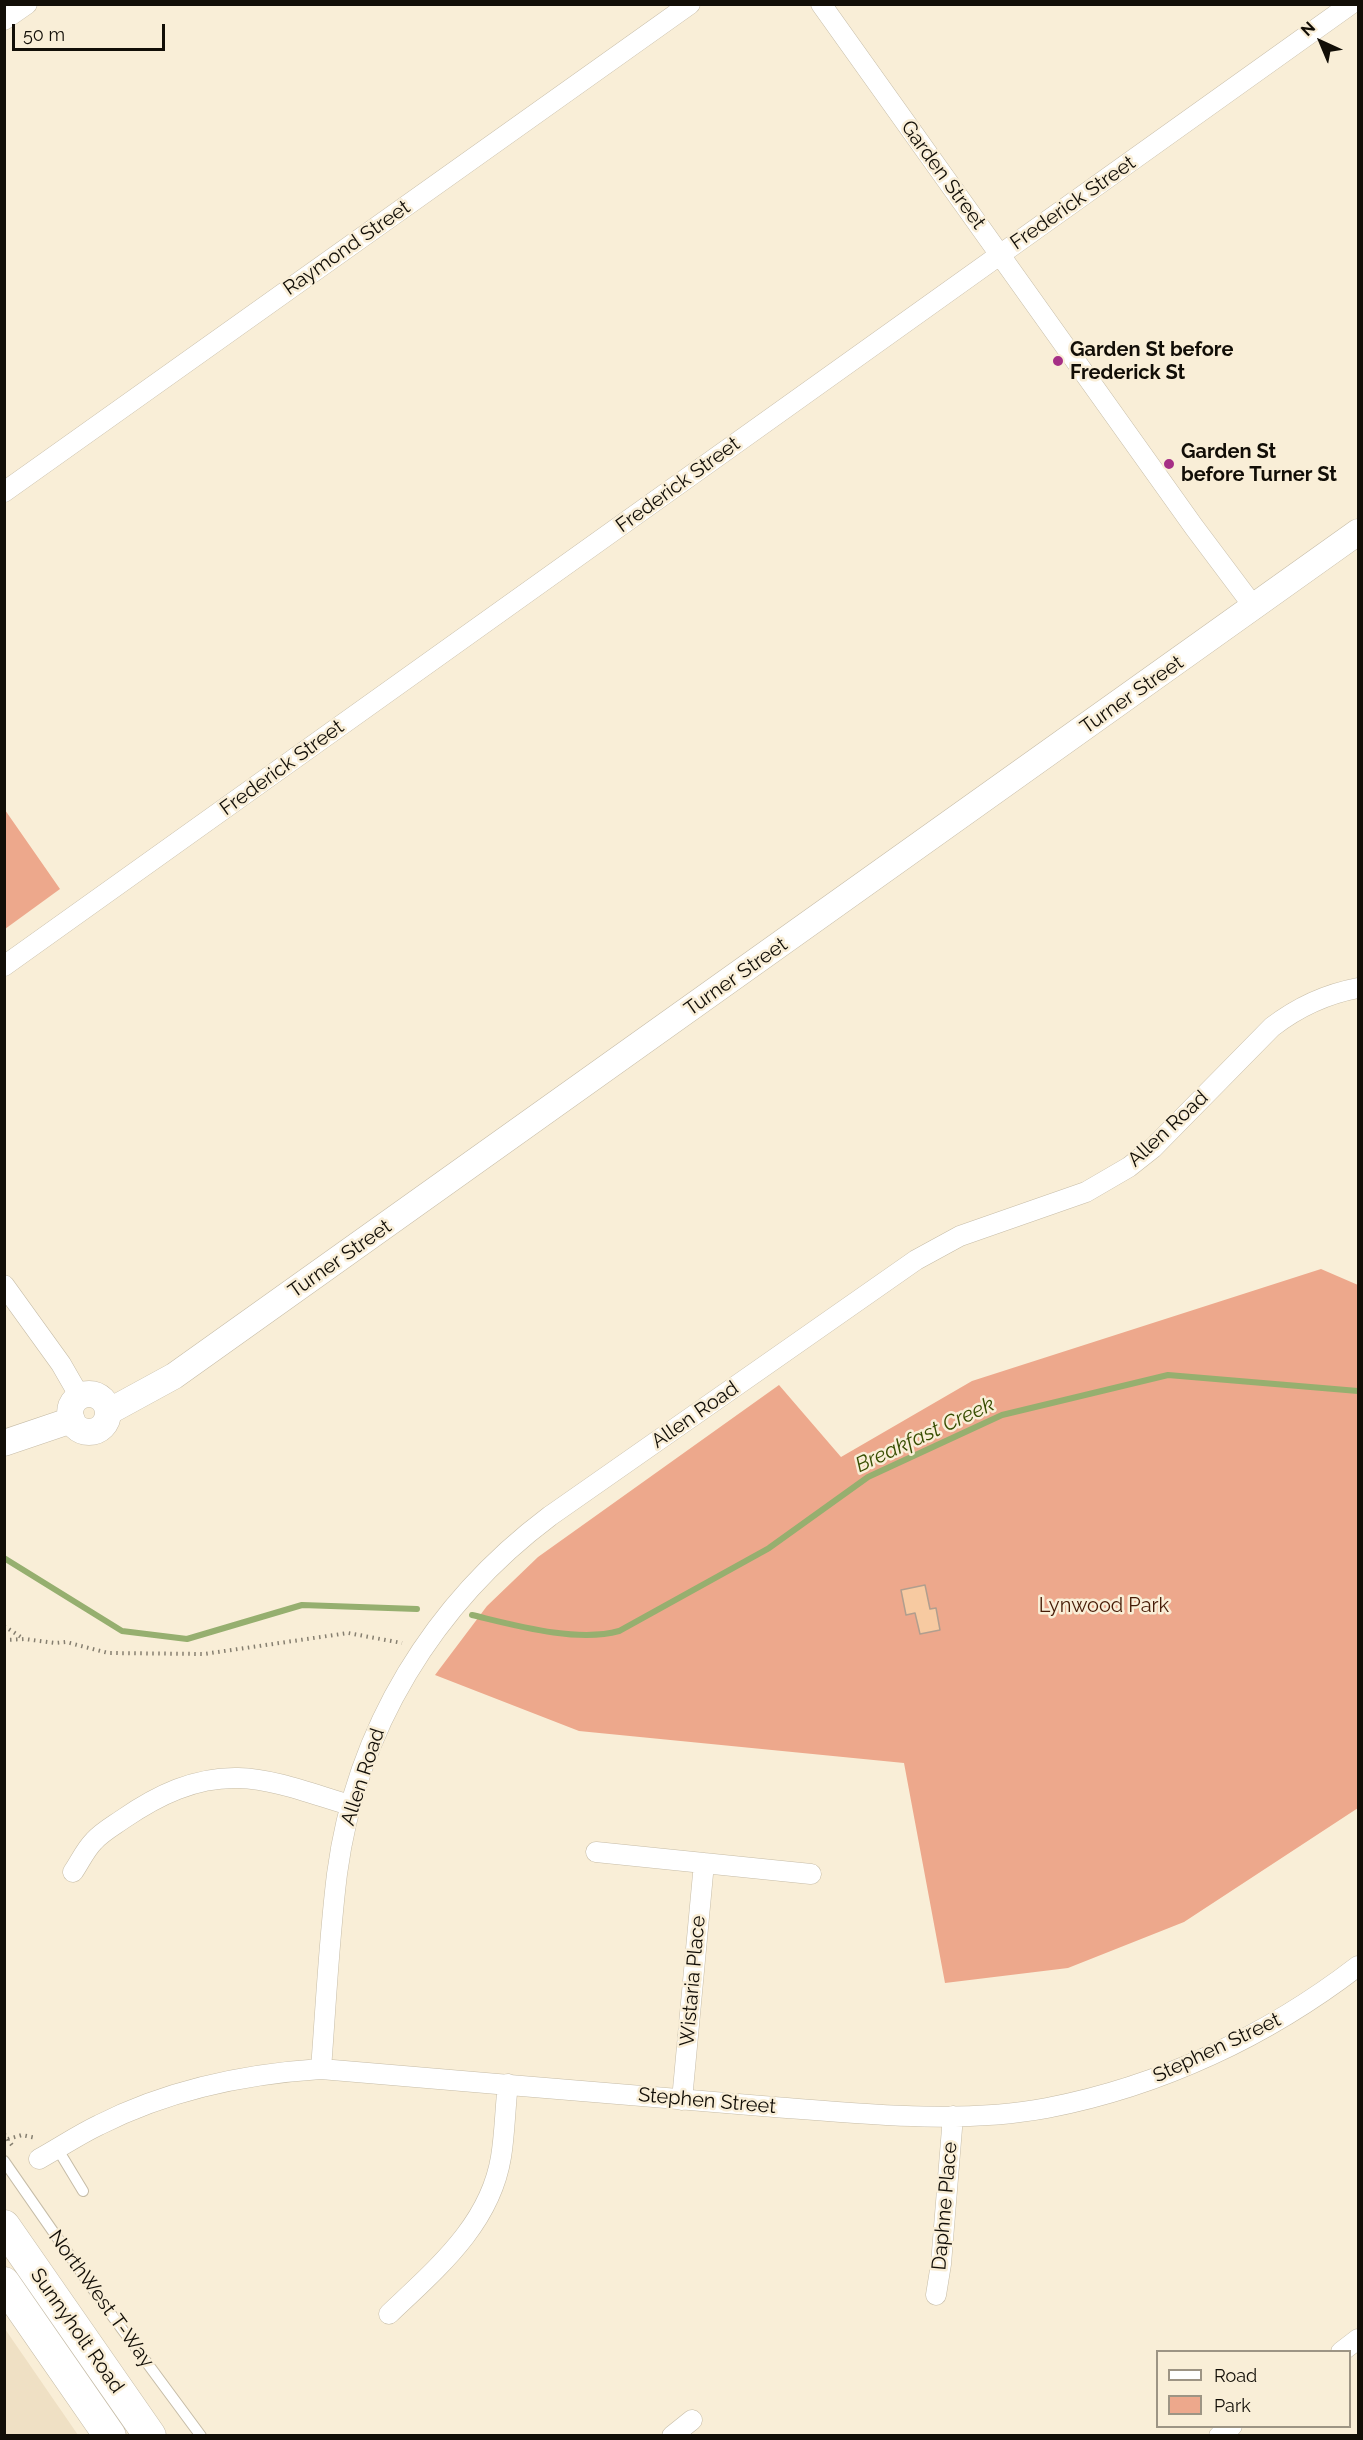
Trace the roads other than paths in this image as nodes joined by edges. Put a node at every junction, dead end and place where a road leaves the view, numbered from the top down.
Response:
1 (27, 4) edge
2 (690, 4) edge
3 (821, 4) edge
4 (1351, 4) edge
5 (4, 20) edge
6 (1000, 255) junction
7 (4, 492) edge
8 (1359, 532) edge
9 (1254, 607) junction
10 (4, 966) edge
11 (1359, 988) edge
12 (4, 1285) edge
13 (76, 1409) junction
14 (4, 1443) edge
15 (350, 1805) junction
16 (596, 1852) dead end
17 (704, 1863) junction
18 (73, 1872) dead end
19 (811, 1874) dead end
20 (1359, 1966) edge
21 (321, 2069) junction
22 (508, 2084) junction
23 (682, 2100) junction
24 (953, 2116) junction
25 (57, 2148) junction
26 (39, 2159) dead end
27 (4, 2161) edge
28 (83, 2191) dead end
29 (4, 2226) edge
30 (4, 2283) edge
31 (936, 2295) dead end
32 (389, 2314) dead end
33 (1359, 2339) edge
34 (1344, 2350) edge
35 (692, 2420) dead end
36 (110, 2436) edge
37 (150, 2436) edge
38 (201, 2436) edge
39 (672, 2436) edge

1 - 5 street
2 - 7 street, Raymond Street
3 - 6 street, Garden Street
4 - 6 street, Frederick Street
6 - 9 street, Garden Street
6 - 10 street, Frederick Street
8 - 9 street, Turner Street
9 - 13 street, Turner Street
11 - 15 street, Allen Road
12 - 13 street
13 - 14 street
15 - 18 street
15 - 21 street, Allen Road
16 - 17 street
17 - 19 street
17 - 23 street, Wistaria Place
20 - 24 street, Stephen Street
21 - 22 street, Stephen Street
21 - 25 street, Stephen Street
22 - 23 street, Stephen Street
22 - 32 street
23 - 24 street, Stephen Street
24 - 31 street, Daphne Place
25 - 26 street, Stephen Street
25 - 28 lane
27 - 38 lane, NorthWest T-Way
29 - 37 main road, Sunnyholt Road
30 - 36 main road, Sunnyholt Road
33 - 34 street
35 - 39 street

